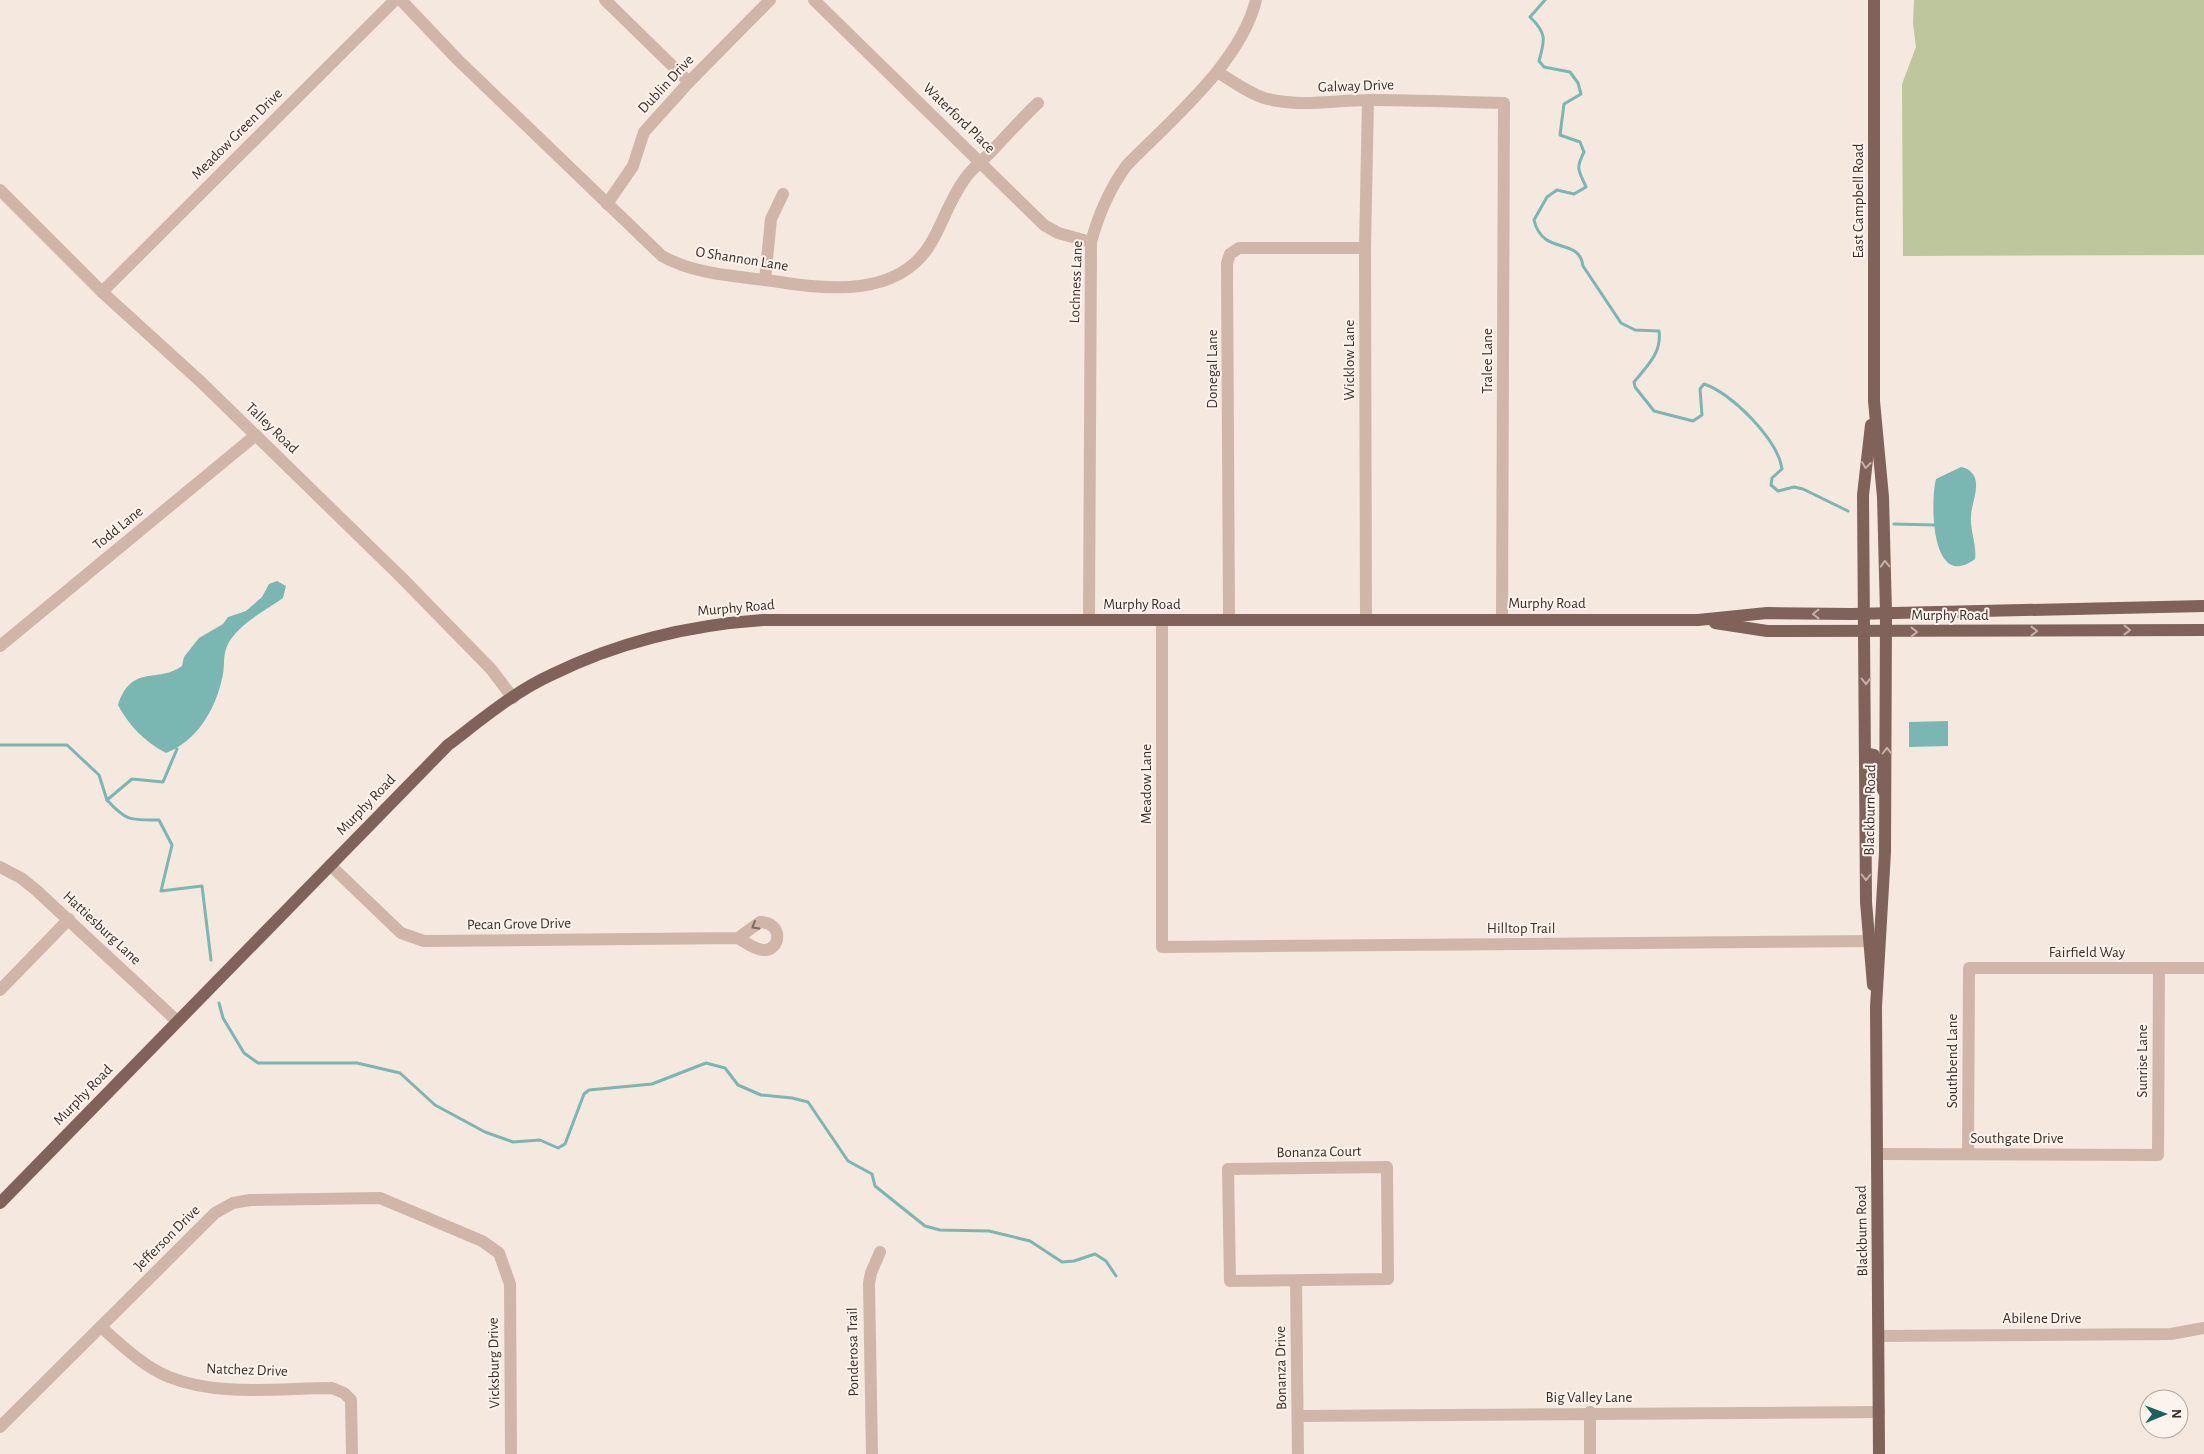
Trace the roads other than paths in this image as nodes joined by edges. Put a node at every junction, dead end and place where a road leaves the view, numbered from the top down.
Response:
1 (394, 0) edge
2 (401, 0) edge
3 (605, 0) edge
4 (770, 0) edge
5 (814, 0) edge
6 (1256, 0) edge
7 (1874, 0) edge
8 (1217, 72) junction
9 (689, 82) junction
10 (1368, 100) junction
11 (1504, 102) joint
12 (1038, 103) dead end
13 (981, 162) junction
14 (0, 190) edge
15 (782, 194) dead end
16 (607, 204) junction
17 (1091, 242) junction
18 (1365, 248) junction
19 (765, 280) junction
20 (102, 292) junction
21 (1874, 401) junction
22 (256, 436) junction
23 (2204, 606) edge
24 (2078, 609) junction
25 (1886, 613) junction
26 (1865, 614) junction
27 (1502, 619) junction
28 (1089, 620) junction
29 (1162, 620) junction
30 (1228, 620) junction
31 (1366, 620) junction
32 (1698, 620) junction
33 (2078, 630) junction
34 (2204, 630) edge
35 (1865, 632) junction
36 (1886, 632) junction
37 (0, 646) edge
38 (513, 698) junction
39 (1866, 753) junction
40 (1887, 807) junction
41 (1866, 852) junction
42 (1886, 852) junction
43 (330, 865) junction
44 (0, 867) edge
45 (69, 919) junction
46 (738, 938) dead end
47 (1868, 941) junction
48 (1881, 941) junction
49 (1162, 947) joint
50 (1969, 968) joint
51 (2159, 968) junction
52 (2204, 968) edge
53 (0, 990) edge
54 (1876, 1007) junction
55 (177, 1021) junction
56 (1877, 1154) junction
57 (1968, 1154) junction
58 (2158, 1155) joint
59 (0, 1203) edge
60 (880, 1252) dead end
61 (507, 1271) joint
62 (1296, 1282) junction
63 (101, 1327) junction
64 (2204, 1328) edge
65 (1880, 1336) junction
66 (1590, 1412) junction
67 (1879, 1412) junction
68 (1298, 1416) junction
69 (0, 1427) edge
70 (352, 1454) edge
71 (511, 1454) edge
72 (872, 1454) edge
73 (1298, 1454) edge
74 (1590, 1454) edge
75 (1879, 1454) edge

1 - 20 street, Meadow Green Drive
2 - 16 street, O Shannon Lane
3 - 9 street
4 - 9 street, Dublin Drive
5 - 13 street, Waterford Place
6 - 8 street, Lochness Lane
7 - 21 main road, East Campbell Road
8 - 10 street, Galway Drive
8 - 17 street, Lochness Lane
9 - 16 street, Dublin Drive
10 - 11 street, Galway Drive
10 - 18 street, Wicklow Lane
11 - 27 street, Tralee Lane
12 - 13 street, O Shannon Lane
13 - 17 street, Waterford Place
13 - 19 street, O Shannon Lane
14 - 20 street, Talley Road
15 - 19 street
16 - 19 street, O Shannon Lane
17 - 28 street, Lochness Lane
18 - 30 street, Donegal Lane
18 - 31 street, Wicklow Lane
20 - 22 street, Talley Road
25 -> 21 main road, East Campbell Road
21 -> 26 main road, East Campbell Road
22 - 37 street, Todd Lane
22 - 38 street, Talley Road
23 - 24 main road, Murphy Road
24 - 25 main road, Murphy Road
24 - 33 main road
25 - 26 main road, Murphy Road
25 - 36 main road, Blackburn Road
26 -> 32 main road, Murphy Road
26 - 35 main road, Blackburn Road
27 - 31 main road, Murphy Road
27 - 32 main road, Murphy Road
28 - 29 main road, Murphy Road
28 - 38 main road, Murphy Road
29 - 30 main road, Murphy Road
29 - 49 street, Meadow Lane
30 - 31 main road, Murphy Road
32 - 35 main road, Murphy Road
33 -> 34 main road, Murphy Road
36 -> 33 main road, Murphy Road
35 - 36 main road, Murphy Road
35 -> 39 main road, Blackburn Road
40 -> 36 main road, Blackburn Road
38 - 43 main road, Murphy Road
39 - 40 main road
39 - 41 main road, Blackburn Road
40 - 42 main road, Blackburn Road
41 - 42 main road
41 -> 47 main road, Blackburn Road
42 - 48 main road, Blackburn Road
43 - 46 street, Pecan Grove Drive
43 - 55 main road, Murphy Road
44 - 45 street, Hattiesburg Lane
45 - 53 street
45 - 55 street, Hattiesburg Lane
47 - 48 street, Hilltop Trail
47 - 49 street, Hilltop Trail
47 - 54 main road, Blackburn Road
48 - 54 main road, Blackburn Road
50 - 51 street, Fairfield Way
50 - 57 street, Southbend Lane
51 - 52 street, Fairfield Way
51 - 58 street, Sunrise Lane
54 - 56 main road, Blackburn Road
55 - 59 main road, Murphy Road
56 - 57 street, Southgate Drive
56 - 65 main road, Blackburn Road
57 - 58 street, Southgate Drive
60 - 72 street, Ponderosa Trail
61 - 63 street, Jefferson Drive
61 - 71 street, Vicksburg Drive
62 - 62 street, Bonanza Court
62 - 68 street, Bonanza Drive
63 - 69 street, Jefferson Drive
63 - 70 street, Natchez Drive
64 - 65 street, Abilene Drive
65 - 67 main road, Blackburn Road
66 - 67 street, Big Valley Lane
66 - 68 street, Big Valley Lane
66 - 74 street
67 - 75 main road, Blackburn Road
68 - 73 street, Bonanza Drive

